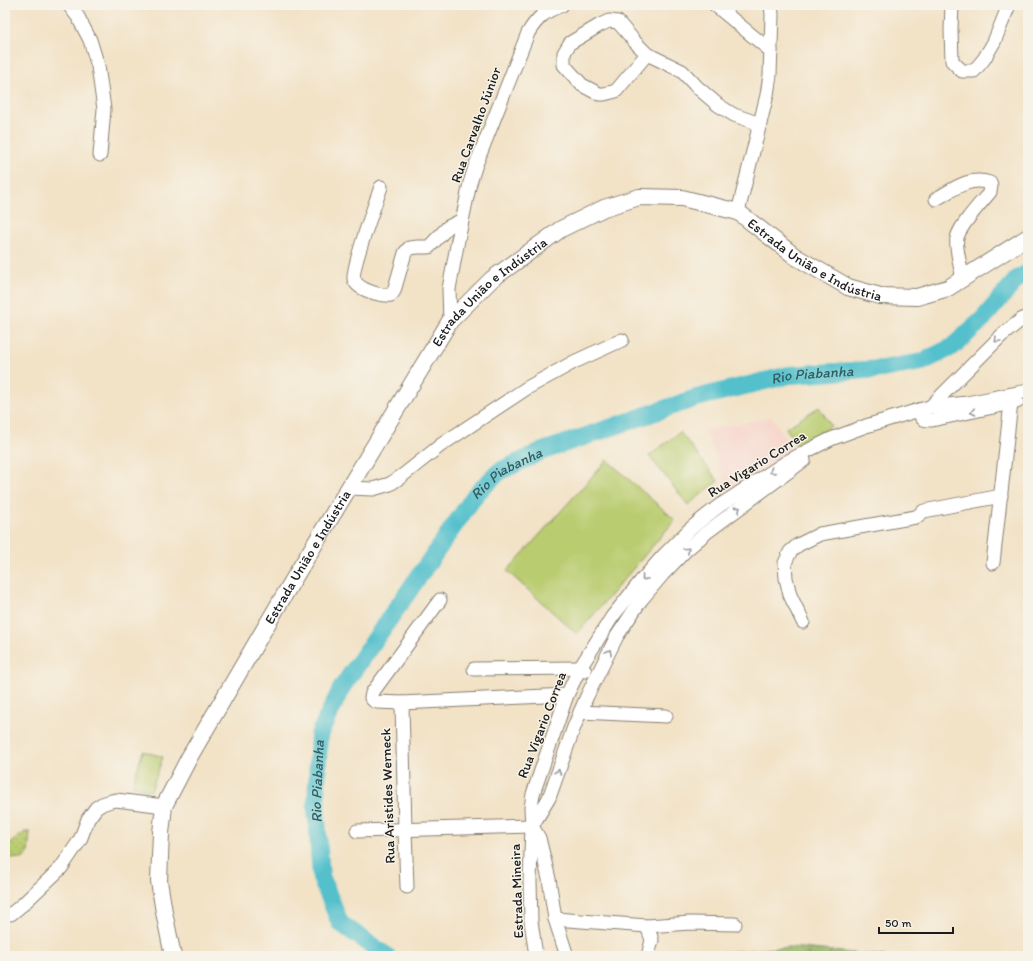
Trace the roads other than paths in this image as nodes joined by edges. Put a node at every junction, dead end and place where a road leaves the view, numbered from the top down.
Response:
1 (69, 5) edge
2 (562, 5) edge
3 (715, 5) edge
4 (771, 5) edge
5 (952, 5) edge
6 (1009, 5) edge
7 (771, 51) junction
8 (647, 54) junction
9 (760, 124) junction
10 (100, 155) dead end
11 (381, 187) dead end
12 (936, 199) dead end
13 (738, 212) junction
14 (462, 220) junction
15 (1028, 237) edge
16 (963, 279) junction
17 (1028, 317) edge
18 (450, 321) junction
19 (622, 340) dead end
20 (956, 381) junction
21 (1028, 391) edge
22 (1028, 400) edge
23 (966, 403) junction
24 (1011, 403) junction
25 (924, 409) junction
26 (348, 488) junction
27 (1000, 496) junction
28 (704, 526) junction
29 (993, 563) dead end
30 (440, 600) dead end
31 (803, 622) dead end
32 (580, 668) junction
33 (474, 669) dead end
34 (595, 678) junction
35 (567, 695) junction
36 (402, 704) junction
37 (580, 712) junction
38 (666, 716) dead end
39 (164, 806) junction
40 (532, 826) junction
41 (405, 830) junction
42 (357, 831) dead end
43 (407, 887) dead end
44 (5, 914) edge
45 (555, 919) junction
46 (735, 924) dead end
47 (647, 926) junction
48 (173, 956) edge
49 (536, 956) edge
50 (567, 956) edge
51 (648, 956) edge

1 - 10 street
2 - 14 street, Rua Carvalho Júnior
3 - 7 street
4 - 7 street
5 - 6 street
7 - 9 street
8 - 8 street
8 - 9 street
9 - 13 street
11 - 14 street
12 - 16 street
13 - 16 main road, Estrada União e Indústria
13 - 18 main road, Estrada União e Indústria
14 - 18 street, Rua Carvalho Júnior
15 - 16 main road, Estrada União e Indústria
17 -> 20 street, Rua Vigario Correa
18 - 26 main road, Estrada União e Indústria
19 - 26 street
20 - 23 street
20 - 25 street, Rua Vigario Correa
21 - 23 street
22 - 24 street
23 - 25 street
24 -> 25 street
24 - 27 street
25 - 28 street, Rua Vigario Correa
26 - 39 main road, Estrada União e Indústria
27 - 29 street
27 - 31 street
28 -> 32 street, Rua Vigario Correa
34 -> 28 street, Rua Vigario Correa
30 - 36 street
32 - 33 street
32 - 34 street
32 - 35 street, Rua Vigario Correa
34 - 37 street, Rua Vigario Correa
35 - 36 street
35 - 40 street, Rua Vigario Correa
36 - 41 street, Rua Aristides Werneck
37 - 38 street
40 -> 37 street, Rua Vigario Correa
39 - 44 street
39 - 48 main road, Estrada União e Indústria
40 - 41 street
40 - 45 street, Rua Vigario Correa
40 - 49 street, Estrada Mineira
41 - 42 street
41 - 43 street, Rua Aristides Werneck
45 - 47 street
45 - 50 street, Rua Vigario Correa
46 - 47 street
47 - 51 street

